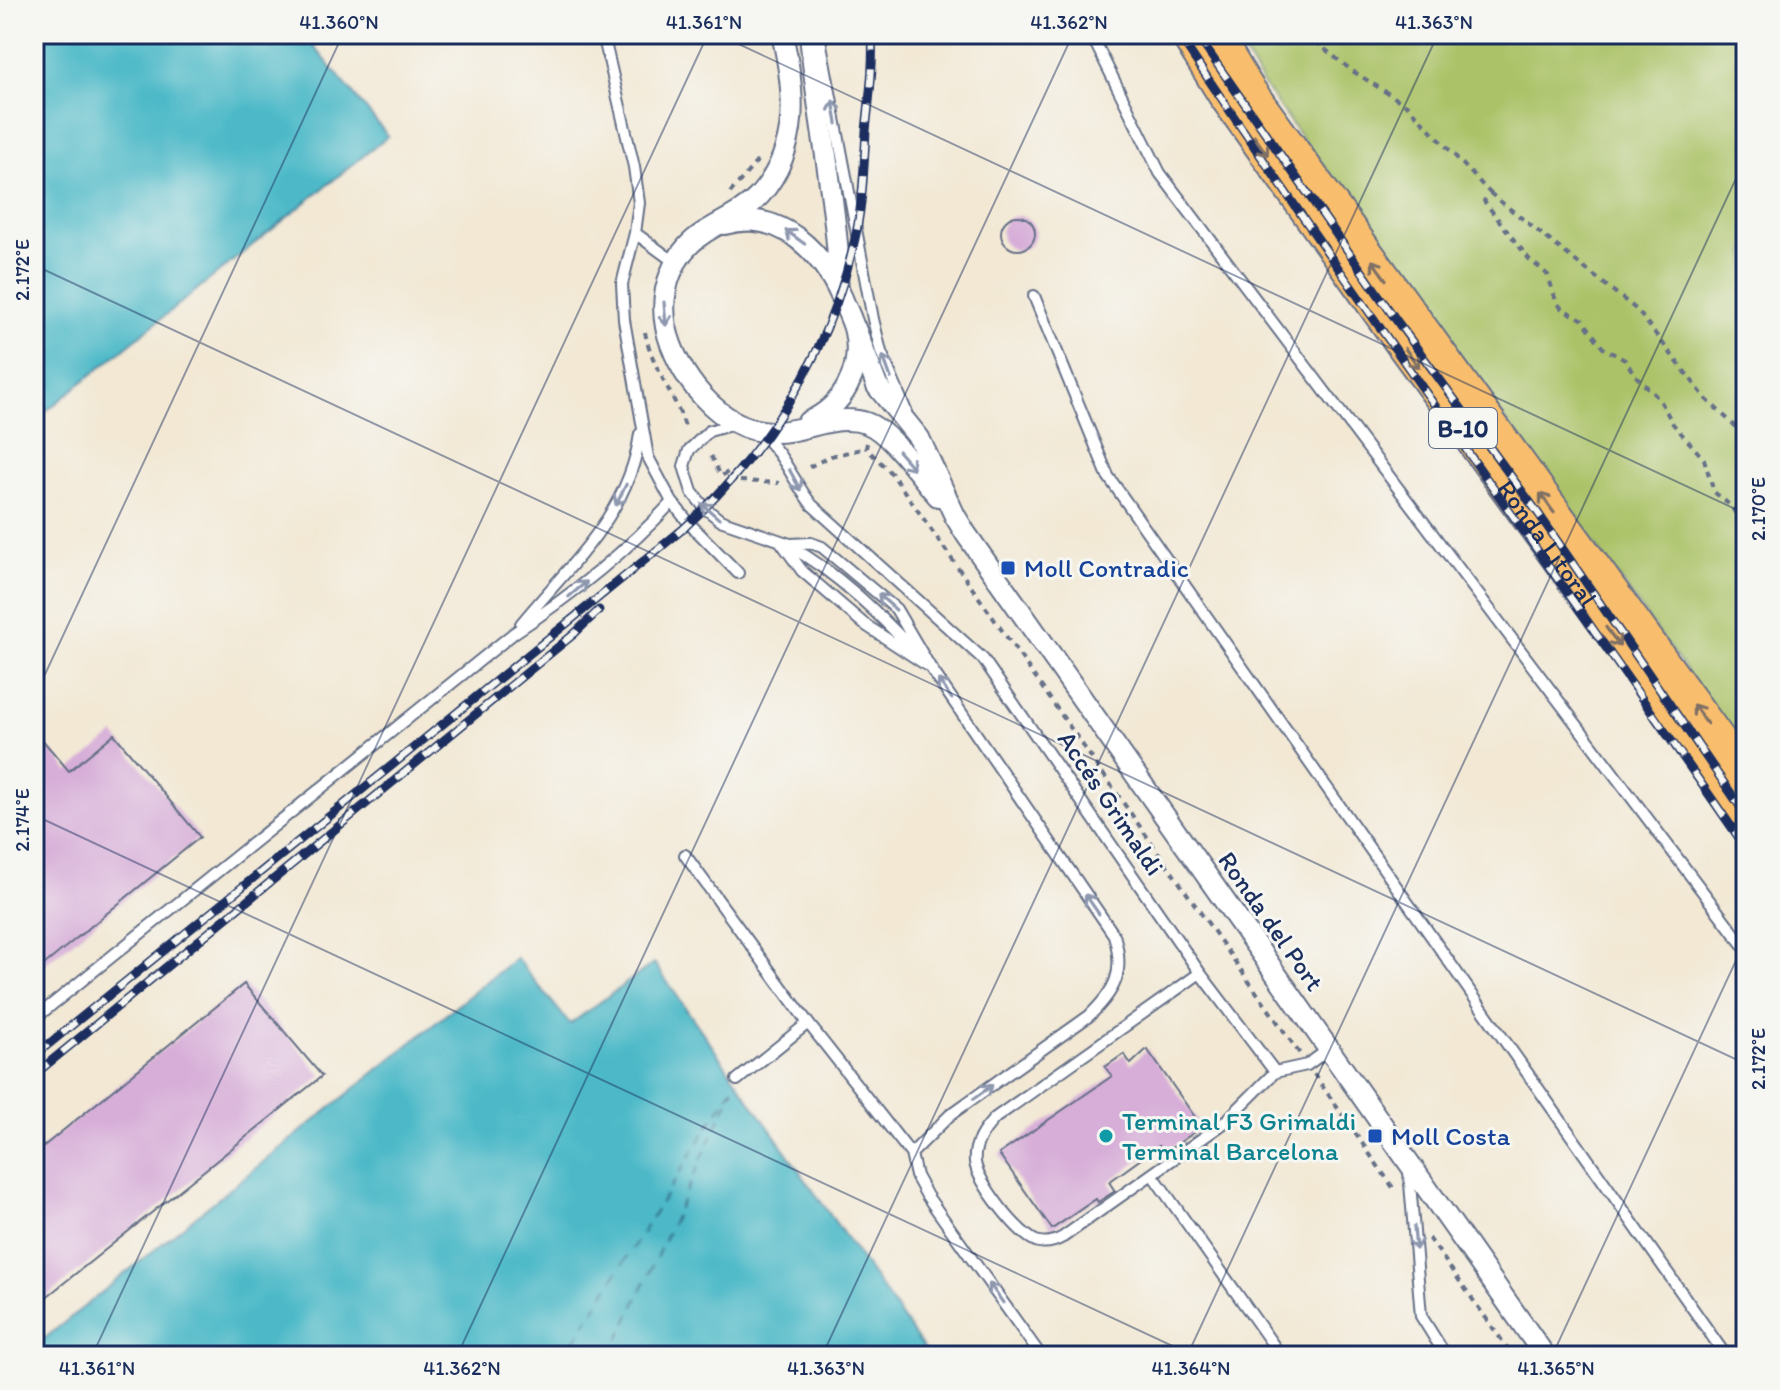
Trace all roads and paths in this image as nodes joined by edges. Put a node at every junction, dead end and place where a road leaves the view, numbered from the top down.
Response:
1 (603, 34) edge
2 (782, 34) edge
3 (810, 34) edge
4 (819, 34) edge
5 (1091, 34) edge
6 (1187, 34) edge
7 (1215, 34) edge
8 (1306, 34) edge
9 (764, 152) dead end
10 (1490, 193) junction
11 (728, 194) dead end
12 (713, 227) junction
13 (635, 233) junction
14 (676, 263) junction
15 (838, 288) junction
16 (1034, 296) dead end
17 (855, 328) junction
18 (642, 420) junction
19 (743, 424) junction
20 (873, 426) junction
21 (789, 430) junction
22 (1746, 436) edge
23 (919, 438) junction
24 (866, 448) junction
25 (711, 456) dead end
26 (809, 467) dead end
27 (731, 475) dead end
28 (740, 481) dead end
29 (779, 483) dead end
30 (672, 502) junction
31 (955, 516) junction
32 (781, 542) junction
33 (1746, 548) edge
34 (738, 573) dead end
35 (514, 633) junction
36 (930, 667) junction
37 (1746, 777) edge
38 (1746, 816) edge
39 (685, 855) dead end
40 (1746, 949) edge
41 (1200, 973) junction
42 (34, 1019) edge
43 (808, 1023) junction
44 (1330, 1049) junction
45 (1299, 1053) dead end
46 (1275, 1072) junction
47 (737, 1080) dead end
48 (1319, 1081) dead end
49 (911, 1154) junction
50 (1408, 1161) junction
51 (1152, 1174) junction
52 (1394, 1188) dead end
53 (1427, 1235) dead end
54 (1041, 1356) edge
55 (1281, 1356) edge
56 (1446, 1356) edge
57 (1513, 1356) edge
58 (1545, 1356) edge
59 (1726, 1356) edge

1 - 13 lane
2 - 12 street
3 - 15 street
23 -> 4 lane
5 - 40 lane
6 -> 38 highway, Ronda Litoral / B-10
37 -> 7 highway, Ronda Litoral / B-10
8 - 10 path
9 - 11 path
10 - 22 path
10 - 33 path
12 - 14 street
15 -> 12 street
13 - 14 lane
13 - 18 lane
14 -> 19 street
15 - 17 street
16 - 59 lane
17 - 21 street
17 - 23 street
18 - 30 lane
18 -> 35 lane
19 - 21 street
32 -> 19 lane
19 -> 41 lane, Accés Grimaldi
20 - 21 street
20 - 24 path
20 -> 31 street
23 - 31 street
24 - 26 path
24 - 45 path, Ronda del Port
25 - 27 path
28 - 29 path
30 - 34 lane
35 -> 30 lane
31 - 44 street, Ronda del Port
32 - 36 lane
32 - 36 lane
36 -> 32 lane
35 - 42 lane
49 -> 36 lane
39 - 43 lane
41 - 46 lane, Accés Grimaldi
41 - 51 lane
43 - 47 lane
43 - 49 lane
44 - 46 lane
44 - 50 street, Ronda del Port
46 - 51 lane
48 - 52 path
54 -> 49 lane
50 -> 56 lane
50 - 58 street, Ronda del Port
51 - 55 lane
53 - 57 path

